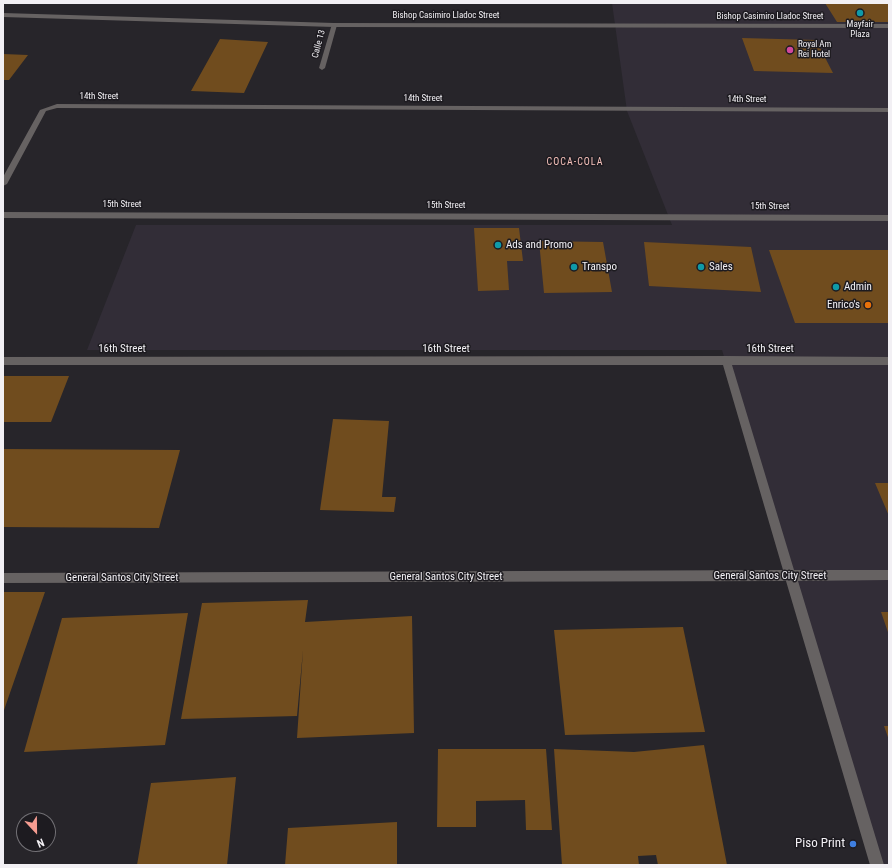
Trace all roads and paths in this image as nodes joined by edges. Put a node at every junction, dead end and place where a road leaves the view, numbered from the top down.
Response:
1 (3, 15) edge
2 (334, 25) junction
3 (889, 26) edge
4 (322, 68) dead end
5 (889, 110) edge
6 (3, 184) edge
7 (3, 215) edge
8 (889, 218) edge
9 (726, 360) junction
10 (3, 361) edge
11 (889, 361) edge
12 (790, 575) junction
13 (889, 575) edge
14 (3, 578) edge
15 (877, 865) edge

1 - 2 street, Bishop Casimiro Lladoc Street
2 - 3 street, Bishop Casimiro Lladoc Street
2 - 4 street, Calle 13
5 - 6 street, 14th Street
7 - 8 street, 15th Street
9 - 10 street, 16th Street
9 - 11 street, 16th Street
9 - 12 street
12 - 13 street, General Santos City Street
12 - 14 street, General Santos City Street
12 - 15 street

